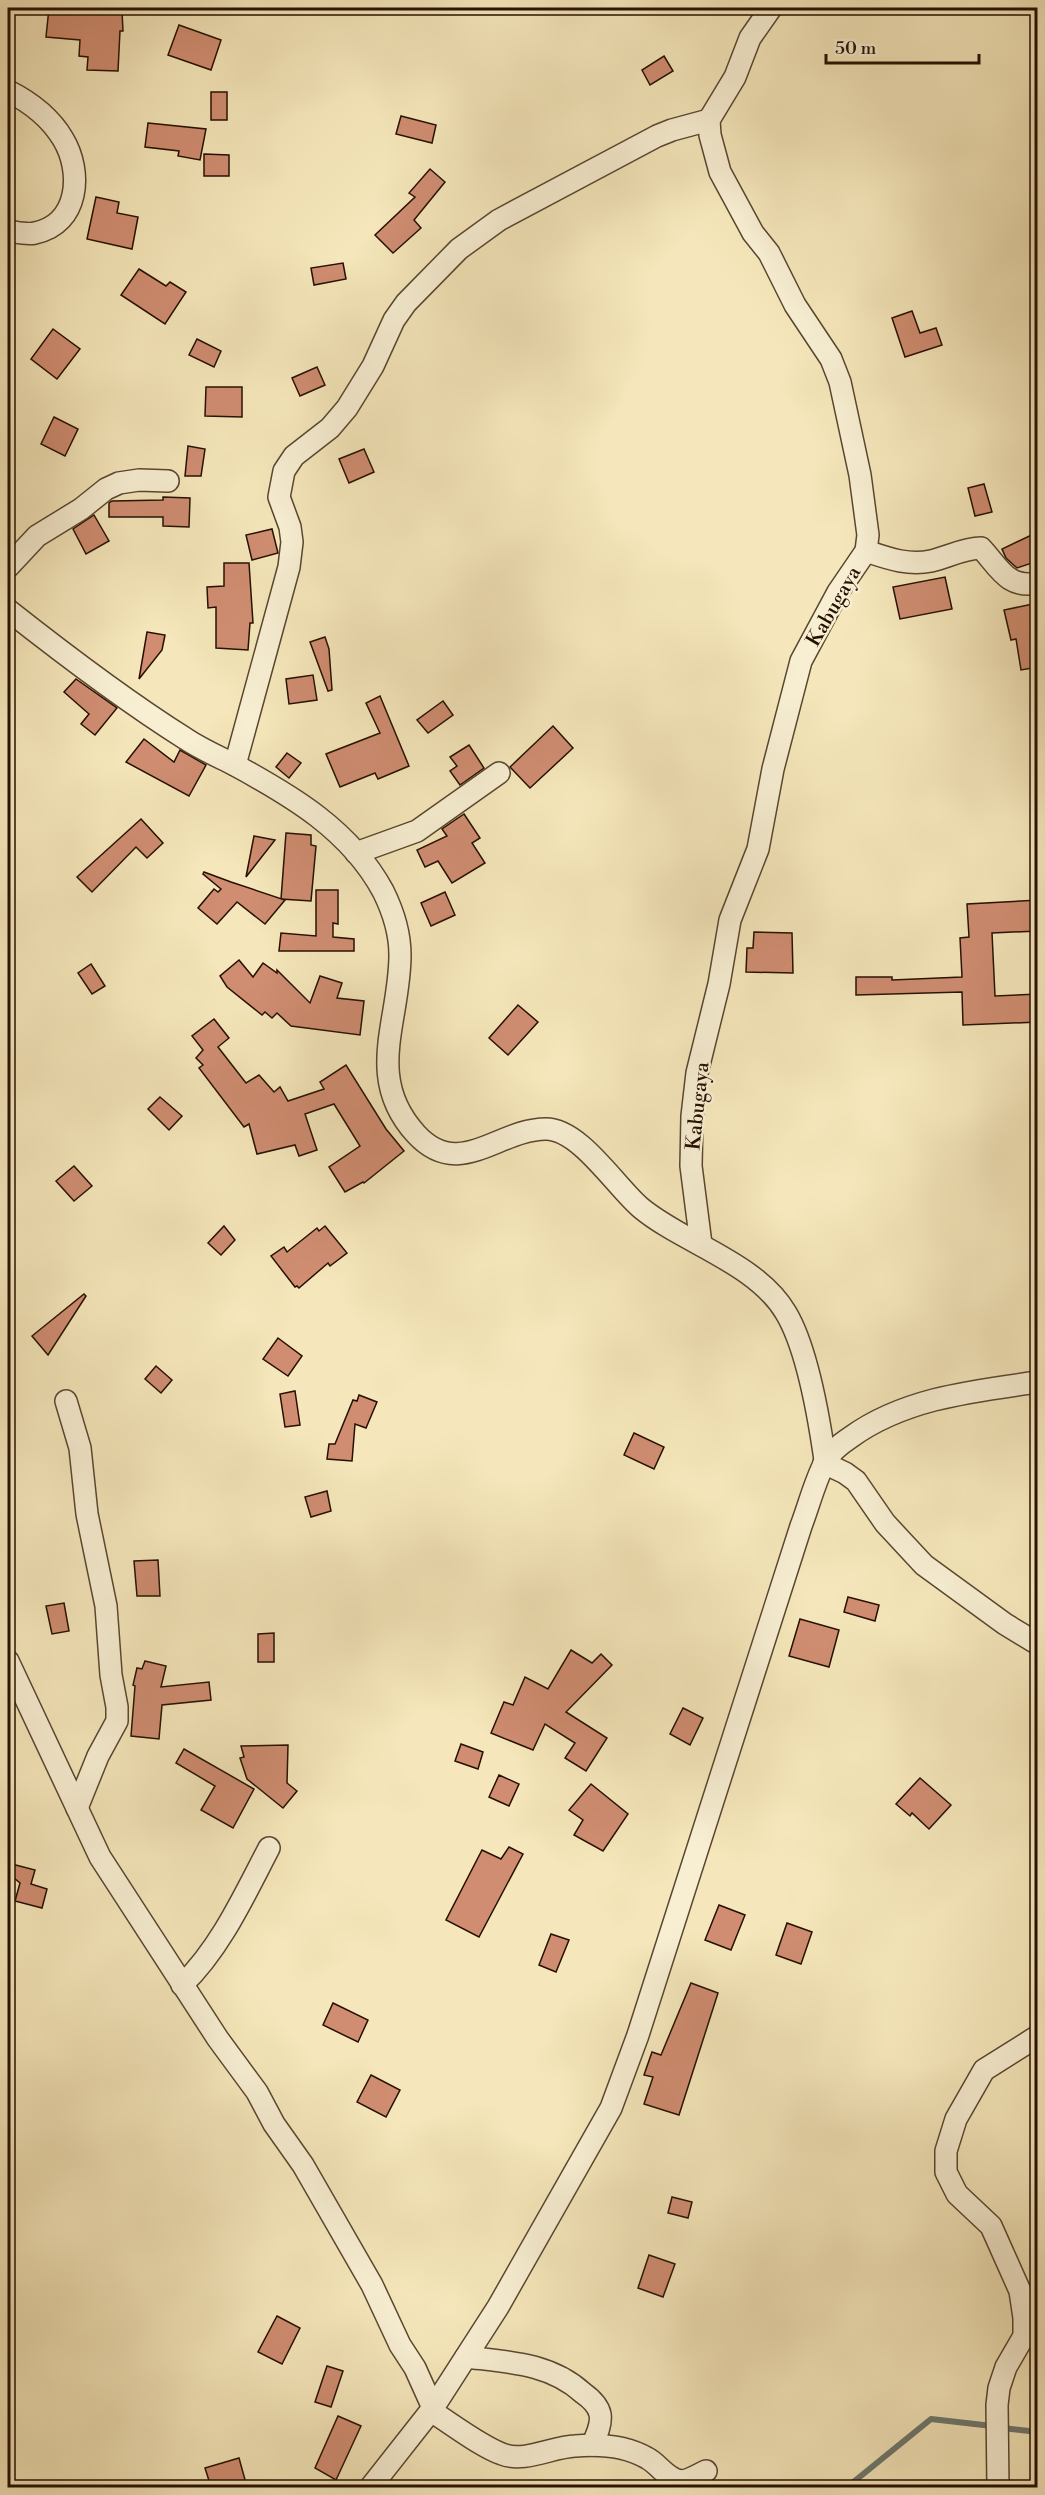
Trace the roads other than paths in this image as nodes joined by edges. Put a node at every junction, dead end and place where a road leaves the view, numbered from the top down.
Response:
1 (771, 8) edge
2 (8, 91) edge
3 (709, 120) junction
4 (8, 231) edge
5 (168, 481) dead end
6 (866, 552) junction
7 (8, 567) edge
8 (1038, 583) edge
9 (8, 610) edge
10 (235, 765) junction
11 (499, 773) dead end
12 (356, 853) junction
13 (701, 1244) junction
14 (1038, 1382) edge
15 (66, 1401) dead end
16 (825, 1462) junction
17 (1038, 1644) edge
18 (8, 1661) edge
19 (76, 1808) junction
20 (269, 1848) dead end
21 (182, 1985) junction
22 (1038, 2036) edge
23 (466, 2357) junction
24 (432, 2409) junction
25 (592, 2445) junction
26 (706, 2471) dead end
27 (370, 2487) edge
28 (998, 2487) edge

1 - 3 street
2 - 4 street
3 - 6 street, Kabugaya
3 - 10 street
5 - 7 street
6 - 8 street
6 - 13 street, Kabugaya
9 - 10 street
10 - 12 street
11 - 12 street
12 - 13 street
13 - 16 street
14 - 16 street
15 - 19 street
16 - 17 street
16 - 23 street
18 - 19 street
19 - 21 street
20 - 21 street
21 - 24 street
22 - 28 street
23 - 24 street
23 - 25 street
24 - 25 street
24 - 27 street
25 - 26 street

